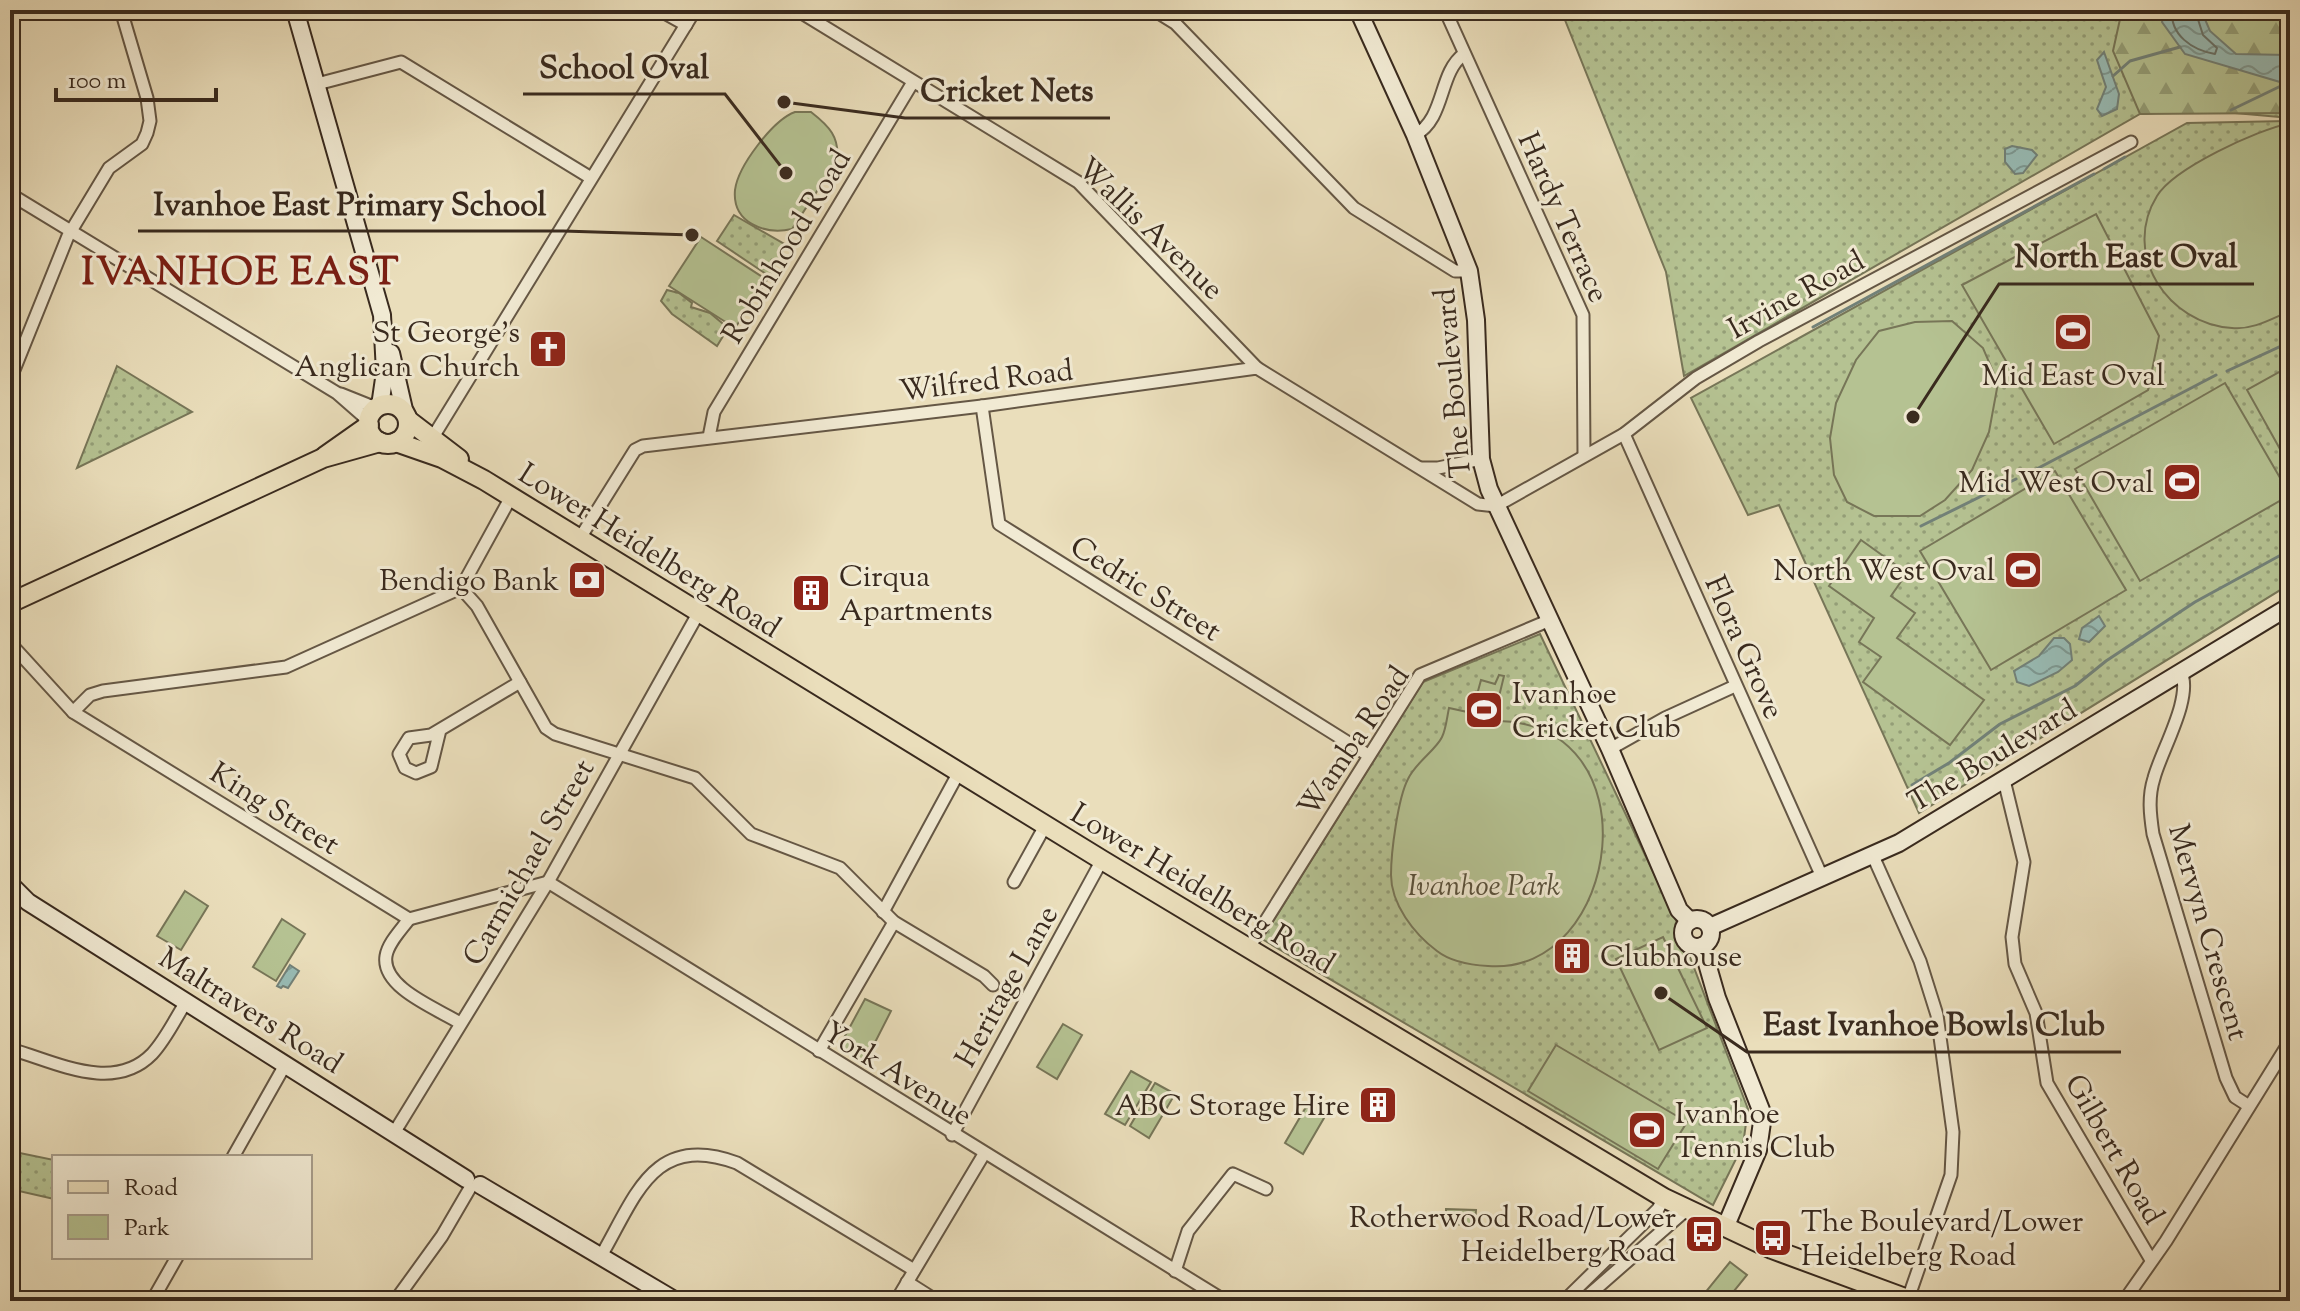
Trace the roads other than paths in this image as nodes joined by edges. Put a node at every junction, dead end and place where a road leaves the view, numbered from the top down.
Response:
1 (121, 10) edge
2 (295, 10) edge
3 (659, 10) edge
4 (695, 10) edge
5 (797, 10) edge
6 (1154, 10) edge
7 (1358, 10) edge
8 (1445, 10) edge
9 (686, 25) junction
10 (1464, 54) junction
11 (913, 82) junction
12 (317, 84) junction
13 (1415, 135) junction
14 (2131, 142) dead end
15 (591, 178) junction
16 (10, 194) edge
17 (71, 231) junction
18 (1469, 271) junction
19 (384, 328) junction
20 (1257, 368) junction
21 (10, 380) edge
22 (982, 406) junction
23 (373, 415) junction
24 (407, 417) junction
25 (1624, 434) junction
26 (433, 437) junction
27 (709, 437) junction
28 (388, 442) junction
29 (1584, 455) junction
30 (323, 458) junction
31 (1481, 459) junction
32 (1420, 468) junction
33 (484, 480) junction
34 (511, 497) junction
35 (1496, 506) junction
36 (580, 538) junction
37 (461, 588) junction
38 (10, 603) edge
39 (2290, 606) edge
40 (699, 612) junction
41 (1550, 620) junction
42 (10, 643) edge
43 (2181, 672) junction
44 (520, 682) junction
45 (1735, 686) junction
46 (73, 712) junction
47 (440, 730) dead end
48 (1610, 749) junction
49 (620, 752) junction
50 (1368, 755) junction
51 (959, 772) junction
52 (2004, 780) junction
53 (1045, 826) junction
54 (1873, 856) junction
55 (1102, 860) junction
56 (1823, 879) junction
57 (548, 882) junction
58 (1014, 882) dead end
59 (10, 884) edge
60 (883, 912) junction
61 (409, 919) junction
62 (1690, 921) junction
63 (894, 922) junction
64 (1710, 927) junction
65 (1702, 946) junction
66 (1248, 949) junction
67 (993, 985) dead end
68 (186, 1002) junction
69 (460, 1023) junction
70 (2290, 1041) edge
71 (10, 1049) edge
72 (819, 1051) junction
73 (285, 1065) junction
74 (2249, 1106) junction
75 (394, 1133) junction
76 (952, 1135) junction
77 (984, 1154) junction
78 (234, 1155) edge
79 (472, 1184) junction
80 (1266, 1189) dead end
81 (1664, 1198) junction
82 (1686, 1210) junction
83 (1725, 1228) junction
84 (601, 1256) junction
85 (176, 1259) edge
86 (2151, 1260) junction
87 (914, 1270) junction
88 (1175, 1271) junction
89 (907, 1282) junction
90 (651, 1295) edge
91 (1905, 1299) edge
92 (152, 1301) edge
93 (395, 1301) edge
94 (676, 1301) edge
95 (896, 1301) edge
96 (937, 1301) edge
97 (1225, 1301) edge
98 (1564, 1301) edge
99 (1582, 1301) edge
100 (2124, 1301) edge

1 - 17 street
2 - 12 street
3 - 9 street
4 - 9 street
5 - 11 street, Wallis Avenue
6 - 18 street
7 - 13 street, The Boulevard
8 - 10 street, Hardy Terrace
9 - 15 street
10 - 13 street
10 - 29 street, Hardy Terrace
11 - 20 street, Wallis Avenue
11 - 27 street, Robinhood Road
12 - 15 street
12 - 19 street
13 - 18 street, The Boulevard
14 - 25 street, Irvine Road
15 - 26 street
16 - 17 street
17 - 21 street
17 - 23 street
18 - 31 street, The Boulevard
19 - 23 street
19 - 24 street
20 - 22 street, Wilfred Road
20 - 32 street
22 - 27 street, Wilfred Road
22 - 50 street, Cedric Street
23 - 24 main road
23 - 28 main road
23 - 30 main road
24 - 26 main road, Lower Heidelberg Road
24 - 28 main road
25 - 29 street, Irvine Road
25 - 45 street, Flora Grove
26 - 33 main road, Lower Heidelberg Road
27 - 36 street, Wilfred Road
28 - 30 main road
28 - 33 main road, Lower Heidelberg Road
29 - 35 street, Irvine Road
30 - 38 main road
31 - 32 street
31 - 35 street, The Boulevard
32 - 35 street
33 - 34 main road, Lower Heidelberg Road
34 - 36 main road, Lower Heidelberg Road
34 - 37 street
35 - 41 street, The Boulevard
36 - 40 main road, Lower Heidelberg Road
37 - 44 street
37 - 46 street
39 - 43 street, The Boulevard
40 - 49 street, Carmichael Street
40 - 51 main road, Lower Heidelberg Road
41 - 48 street, The Boulevard
41 - 50 street, Wamba Road
42 - 46 street, King Street
43 - 52 street, The Boulevard
43 - 74 street, Mervyn Crescent
44 - 47 street
44 - 49 street
45 - 48 street
45 - 56 street, Flora Grove
46 - 61 street, King Street
48 - 62 street, The Boulevard
49 - 57 street, Carmichael Street
49 - 60 street
50 - 66 street, Wamba Road
51 - 53 main road, Lower Heidelberg Road
51 - 60 street
52 - 54 street, The Boulevard
52 - 86 street, Gilbert Road
53 - 55 main road, Lower Heidelberg Road
53 - 58 street
54 - 56 street, The Boulevard
54 - 91 street
55 - 66 main road, Lower Heidelberg Road
55 - 76 street, Heritage Lane
56 - 64 street, The Boulevard
57 - 61 street
57 - 69 street, Carmichael Street
57 - 72 street, York Avenue
59 - 68 street, Maltravers Road
60 - 63 street
61 - 69 street
62 - 64 street
62 - 65 street
63 - 67 street
63 - 72 street
64 - 65 street
65 - 83 street
66 - 81 main road, Lower Heidelberg Road
68 - 71 street
68 - 73 street, Maltravers Road
69 - 75 street, Carmichael Street
70 - 74 street
72 - 76 street, York Avenue
73 - 75 street, Maltravers Road
73 - 78 street
74 - 86 street
75 - 79 street, Maltravers Road
76 - 77 street, York Avenue
77 - 87 street
77 - 88 street, York Avenue
79 - 84 street, Maltravers Road
79 - 93 street
80 - 88 street
81 - 82 main road, Lower Heidelberg Road
81 - 98 street
82 - 83 main road, Lower Heidelberg Road
82 - 99 street
83 - 91 main road, Lower Heidelberg Road
84 - 87 street
84 - 90 street, Maltravers Road
85 - 92 street
86 - 100 street
87 - 89 street
88 - 97 street, York Avenue
89 - 95 street
89 - 96 street
90 - 94 street, Maltravers Road

